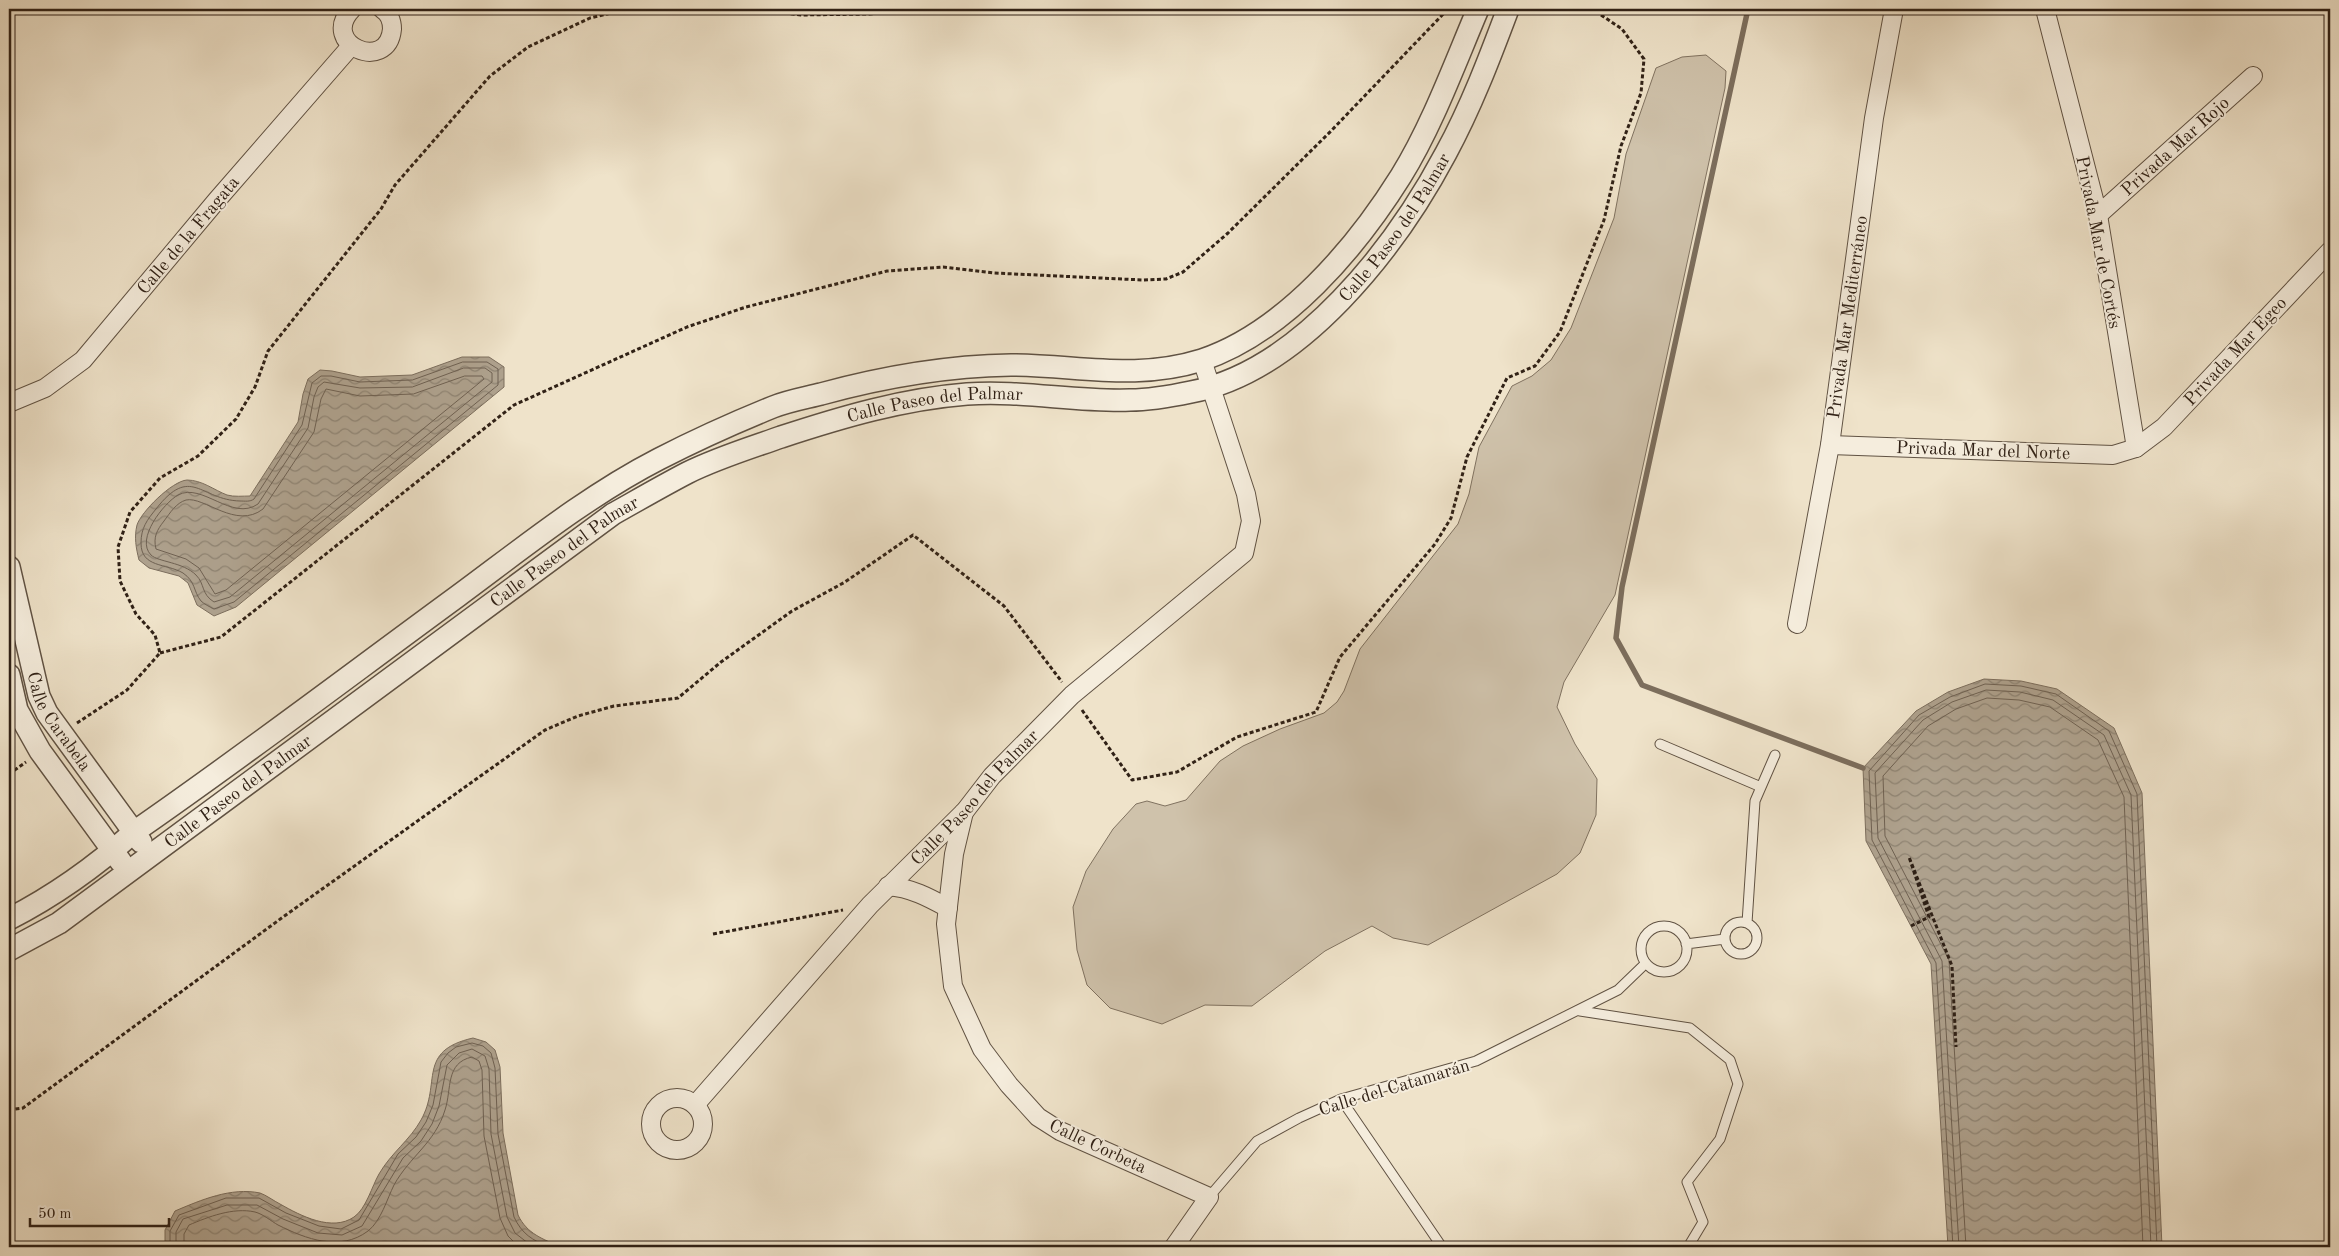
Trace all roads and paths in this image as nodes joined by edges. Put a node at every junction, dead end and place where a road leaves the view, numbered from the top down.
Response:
1 (352, 9) edge
2 (628, 9) edge
3 (752, 9) edge
4 (926, 9) edge
5 (1448, 9) edge
6 (1478, 9) edge
7 (1508, 9) edge
8 (1592, 9) edge
9 (1894, 9) edge
10 (386, 10) edge
11 (2048, 10) edge
12 (351, 46) junction
13 (2252, 76) dead end
14 (2098, 215) junction
15 (2330, 251) edge
16 (1202, 360) junction
17 (1212, 387) junction
18 (9, 404) edge
19 (1830, 445) junction
20 (2136, 448) junction
21 (9, 567) edge
22 (1797, 624) dead end
23 (160, 653) junction
24 (9, 676) edge
25 (1072, 695) junction
26 (62, 733) junction
27 (1660, 744) dead end
28 (40, 751) junction
29 (1775, 755) dead end
30 (9, 774) edge
31 (1761, 787) junction
32 (965, 811) junction
33 (134, 832) junction
34 (113, 851) junction
35 (150, 855) junction
36 (127, 872) junction
37 (888, 886) junction
38 (870, 905) junction
39 (948, 908) junction
40 (9, 919) edge
41 (1747, 923) junction
42 (1911, 926) dead end
43 (714, 934) dead end
44 (1725, 939) junction
45 (1686, 944) junction
46 (9, 950) edge
47 (1646, 963) junction
48 (1579, 1011) junction
49 (1956, 1046) dead end
50 (1341, 1099) junction
51 (695, 1105) dead end
52 (9, 1110) edge
53 (1209, 1197) junction
54 (1174, 1247) edge
55 (1442, 1247) edge
56 (1688, 1247) edge

1 - 12 street
2 - 23 path
3 - 4 path
5 - 23 path
6 - 16 street, Calle Paseo del Palmar
7 - 17 street, Calle Paseo del Palmar
8 - 25 path
9 - 19 street, Privada Mar Mediterráneo
10 - 12 street
11 - 14 street, Privada Mar de Cortés
12 - 18 street, Calle de la Fragata
13 - 14 street, Privada Mar Rojo
14 - 20 street, Privada Mar de Cortés
15 - 20 street, Privada Mar Egeo
16 - 17 street, Calle Paseo del Palmar
16 - 33 street, Calle Paseo del Palmar
17 - 25 street, Calle Paseo del Palmar
17 - 35 street, Calle Paseo del Palmar
19 - 20 street, Privada Mar del Norte
19 - 22 street, Privada Mar Mediterráneo
21 - 26 street, Calle Carabela
23 - 26 path
24 - 28 street, Calle Carabela
25 - 32 street, Calle Paseo del Palmar
25 - 52 path
26 - 33 street, Calle Carabela
27 - 31 lane
28 - 30 path
28 - 34 street, Calle Carabela
29 - 31 lane
31 - 41 lane
32 - 37 street, Calle Paseo del Palmar
32 - 39 street, Calle Corbeta
33 - 34 street, Calle Paseo del Palmar
33 - 35 street, Calle Carabela
34 - 36 street, Calle Carabela
34 - 40 street, Calle Paseo del Palmar
35 - 36 street, Calle Paseo del Palmar
36 - 46 street, Calle Paseo del Palmar
37 - 38 street, Calle Paseo del Palmar
37 - 39 street
38 - 43 path
38 - 51 street, Calle Paseo del Palmar
39 - 53 street, Calle Corbeta
41 - 44 lane
41 - 44 lane
42 - 49 path
44 - 45 lane
45 - 47 lane
45 - 47 lane
47 - 48 lane, Calle del Catamarán
48 - 50 lane, Calle del Catamarán
48 - 56 lane
50 - 53 lane, Calle del Catamarán
50 - 55 lane
53 - 54 street, Calle del Catamarán

